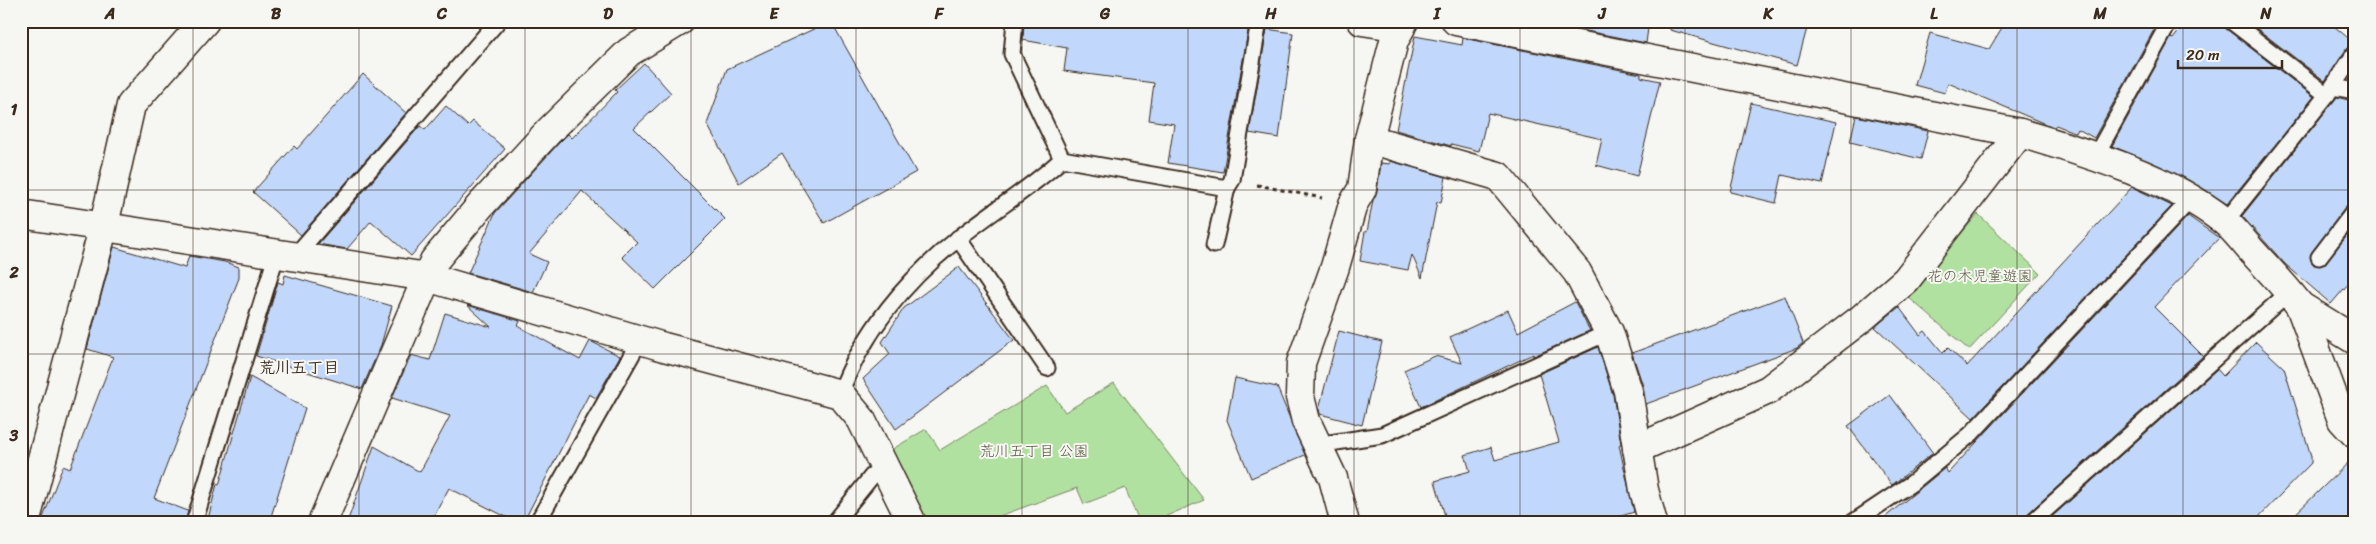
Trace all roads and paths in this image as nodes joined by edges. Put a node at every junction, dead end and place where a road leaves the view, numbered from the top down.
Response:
1 (205, 21) edge
2 (498, 21) edge
3 (1016, 21) edge
4 (1259, 21) edge
5 (1362, 21) edge
6 (1456, 21) edge
7 (2170, 21) edge
8 (2231, 21) edge
9 (677, 22) edge
10 (1403, 24) edge
11 (2355, 53) edge
12 (2330, 91) junction
13 (2355, 91) edge
14 (2020, 133) junction
15 (1369, 139) junction
16 (2096, 155) junction
17 (1062, 159) junction
18 (1229, 184) junction
19 (2191, 199) junction
20 (1353, 204) junction
21 (2355, 210) edge
22 (21, 214) edge
23 (2225, 222) junction
24 (104, 225) junction
25 (958, 238) junction
26 (1214, 245) dead end
27 (286, 254) junction
28 (2319, 257) dead end
29 (427, 277) junction
30 (2295, 299) junction
31 (1609, 332) junction
32 (640, 340) junction
33 (2355, 340) edge
34 (1047, 368) dead end
35 (840, 394) junction
36 (2355, 434) edge
37 (1317, 445) junction
38 (1637, 449) junction
39 (885, 469) junction
40 (494, 517) dead end
41 (540, 522) edge
42 (25, 523) edge
43 (194, 523) edge
44 (322, 523) edge
45 (491, 523) edge
46 (834, 523) edge
47 (912, 523) edge
48 (1345, 523) edge
49 (1653, 523) edge
50 (1852, 523) edge
51 (2031, 523) edge

1 - 24 street
2 - 27 lane
3 - 17 lane
4 - 18 lane
5 - 10 street
6 - 14 street
7 - 16 lane
8 - 12 lane
9 - 29 street
10 - 15 street
11 - 12 lane
12 - 13 lane
12 - 23 lane
14 - 16 street
14 - 38 street
15 - 20 street
15 - 31 street
16 - 19 street
17 - 18 lane
17 - 25 lane
18 - 20 path
18 - 26 lane
19 - 23 street
19 - 50 lane
20 - 37 street
21 - 28 lane
22 - 24 street
23 - 30 street
24 - 27 street
24 - 42 street
25 - 34 lane
25 - 35 lane
27 - 29 street
27 - 43 lane
29 - 32 street
29 - 44 street
30 - 33 street
30 - 36 street
30 - 51 lane
31 - 37 lane
31 - 38 street
32 - 35 street
32 - 41 lane
35 - 39 street
37 - 48 street
38 - 49 street
39 - 46 lane
39 - 47 street
40 - 45 path

